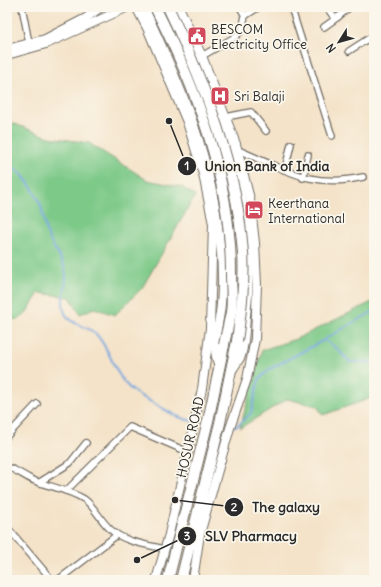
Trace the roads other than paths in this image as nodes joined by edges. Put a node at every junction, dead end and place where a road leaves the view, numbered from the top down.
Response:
1 (22, 7) edge
2 (101, 7) edge
3 (128, 7) edge
4 (136, 7) edge
5 (144, 7) edge
6 (155, 7) edge
7 (168, 7) edge
8 (174, 7) edge
9 (180, 7) edge
10 (240, 7) edge
11 (259, 7) edge
12 (291, 7) edge
13 (326, 7) edge
14 (350, 7) edge
15 (245, 16) junction
16 (338, 17) junction
17 (324, 27) dead end
18 (374, 35) edge
19 (29, 43) junction
20 (7, 49) edge
21 (349, 51) dead end
22 (7, 55) edge
23 (202, 56) junction
24 (223, 117) junction
25 (196, 127) junction
26 (266, 131) dead end
27 (332, 136) dead end
28 (291, 144) dead end
29 (238, 150) junction
30 (308, 155) dead end
31 (285, 170) junction
32 (363, 177) dead end
33 (304, 178) junction
34 (243, 183) junction
35 (219, 370) junction
36 (231, 372) junction
37 (37, 404) dead end
38 (7, 436) edge
39 (86, 443) dead end
40 (188, 452) junction
41 (7, 467) edge
42 (40, 482) junction
43 (66, 491) junction
44 (7, 527) edge
45 (117, 535) junction
46 (165, 549) junction
47 (52, 580) edge
48 (58, 580) edge
49 (156, 580) edge
50 (168, 580) edge
51 (180, 580) edge
52 (193, 580) edge

1 - 19 street
2 - 19 street
3 - 22 street
4 - 40 street
5 - 25 street
6 - 35 highway, HOSUR ROAD, bridge
7 - 36 highway, HOSUR ROAD, bridge
8 - 24 street
9 - 23 street
10 - 15 street
11 - 15 street
12 - 27 street
13 - 16 street
14 - 16 street
15 - 23 street
16 - 17 street
18 - 21 street
19 - 20 street
23 - 24 street
24 - 25 street
24 - 26 street
24 - 29 street
24 - 34 street
25 - 35 street
28 - 31 street
29 - 31 street
29 - 34 street
30 - 33 street
31 - 33 street
32 - 33 street
34 - 36 street
34 - 52 street
35 - 50 highway, HOSUR ROAD
36 - 51 highway, HOSUR ROAD
37 - 38 street
39 - 42 street
40 - 43 street
40 - 46 street
41 - 42 street
42 - 43 street
43 - 45 street
44 - 47 street
45 - 46 street
45 - 48 street
46 - 49 street

